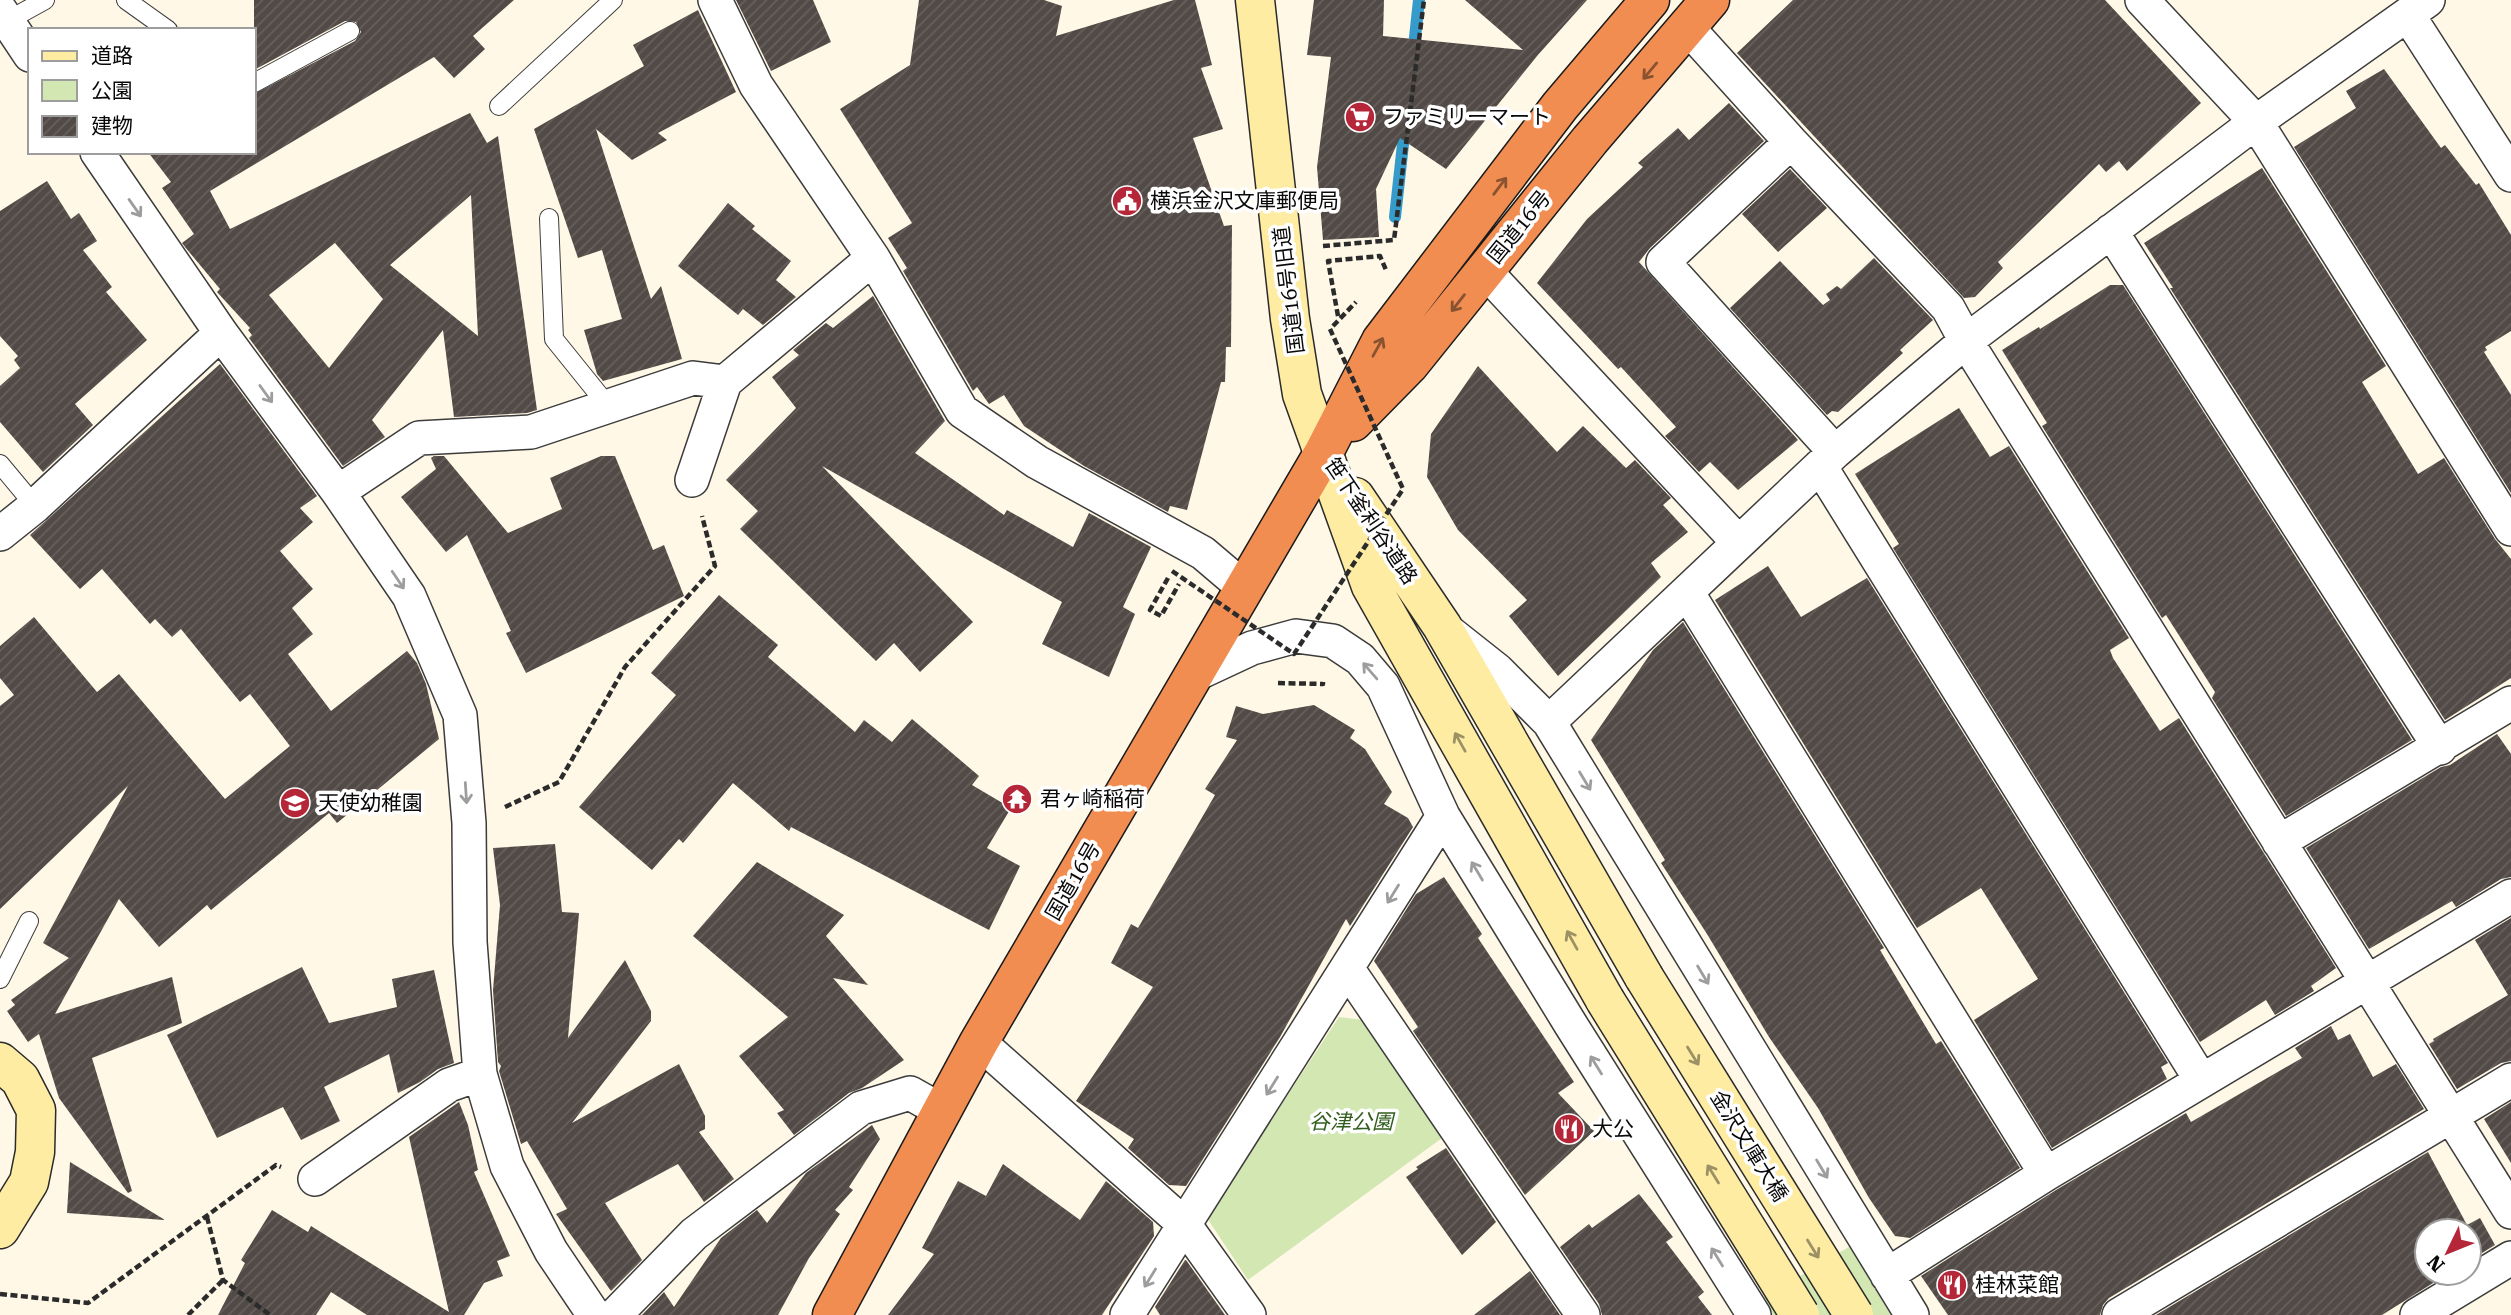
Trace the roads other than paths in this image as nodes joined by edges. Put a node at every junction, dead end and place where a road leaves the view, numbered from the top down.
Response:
1 (45, 0) edge
2 (126, 0) edge
3 (613, 0) edge
4 (715, 0) edge
5 (1255, 0) edge
6 (1650, 0) edge
7 (2142, 0) edge
8 (2418, 7) edge
9 (1699, 13) edge
10 (165, 28) edge
11 (350, 31) dead end
12 (11, 35) edge
13 (256, 82) edge
14 (499, 106) dead end
15 (2256, 122) junction
16 (1791, 142) junction
17 (98, 154) edge
18 (2511, 175) edge
19 (549, 218) dead end
20 (2111, 231) junction
21 (873, 258) junction
22 (1484, 270) junction
23 (221, 333) junction
24 (1966, 341) junction
25 (725, 382) junction
26 (608, 406) junction
27 (1324, 452) junction
28 (1828, 459) junction
29 (0, 464) edge
30 (692, 480) road end
31 (338, 492) junction
32 (35, 506) junction
33 (2511, 529) edge
34 (0, 534) edge
35 (1738, 542) junction
36 (1243, 587) junction
37 (1687, 592) junction
38 (1442, 626) junction
39 (1192, 676) junction
40 (2511, 703) edge
41 (1549, 722) junction
42 (2440, 748) junction
43 (1443, 816) junction
44 (2279, 842) junction
45 (2511, 896) edge
46 (29, 921) dead end
47 (1347, 968) junction
48 (1644, 977) joint
49 (0, 979) edge
50 (2367, 980) junction
51 (979, 1042) junction
52 (0, 1062) edge
53 (480, 1074) junction
54 (2201, 1080) junction
55 (2511, 1080) edge
56 (942, 1111) junction
57 (2451, 1116) junction
58 (2046, 1174) junction
59 (315, 1179) road end
60 (2511, 1212) edge
61 (1184, 1224) junction
62 (0, 1229) edge
63 (2511, 1258) edge
64 (1887, 1275) junction
65 (594, 1315) edge
66 (615, 1315) edge
67 (832, 1315) edge
68 (1127, 1315) edge
69 (1249, 1315) edge
70 (1583, 1315) edge
71 (1754, 1315) edge
72 (1801, 1315) edge
73 (1854, 1315) edge
74 (1912, 1315) edge
75 (2119, 1315) edge
76 (2417, 1315) edge

1 - 12 lane
2 - 10 lane
3 - 14 lane
4 - 21 street
5 - 27 street, 国道16号旧道
27 -> 6 highway, 国道16号
7 - 15 street
8 - 15 street
8 - 18 street
9 - 16 street
9 -> 22 highway, 国道16号
11 - 13 lane
15 - 20 street
15 - 33 street
16 - 24 street
16 - 28 street
17 -> 23 street
19 - 26 lane
20 - 24 street
20 - 42 street
21 - 25 street
21 - 36 street
22 -> 27 highway, 国道16号
22 - 35 street
23 -> 31 street
23 - 32 street
24 - 28 street
24 - 44 street
25 - 26 street
25 - 30 street
26 - 31 street
27 - 36 highway, 国道16号
27 - 38 street, 笹下釜利谷道路
72 -> 27 street, 笹下釜利谷道路, bridge
28 - 35 street
28 - 54 street
29 - 32 lane
31 -> 53 street
32 - 34 street
35 - 37 street
36 - 39 highway, 国道16号
37 - 41 street
37 - 58 street
38 - 41 street
38 - 48 street, 笹下釜利谷道路
43 -> 39 street
39 - 51 highway, 国道16号
40 - 42 street
41 -> 64 street
42 - 44 street
43 -> 47 street
71 -> 43 street
44 - 50 street
45 - 50 street
46 - 49 lane
47 -> 61 street
47 - 70 street
48 -> 73 street, 金沢文庫大橋, bridge
50 - 54 street
50 - 57 street
51 - 56 highway, 国道16号
51 - 61 street
52 - 62 street
53 - 59 street
53 - 65 street
54 - 58 street
55 - 57 street
56 - 66 street
56 - 67 highway, 国道16号
57 - 60 street
57 - 75 street
58 - 64 street
61 -> 68 street
61 - 69 street
63 - 76 street
64 - 74 street

